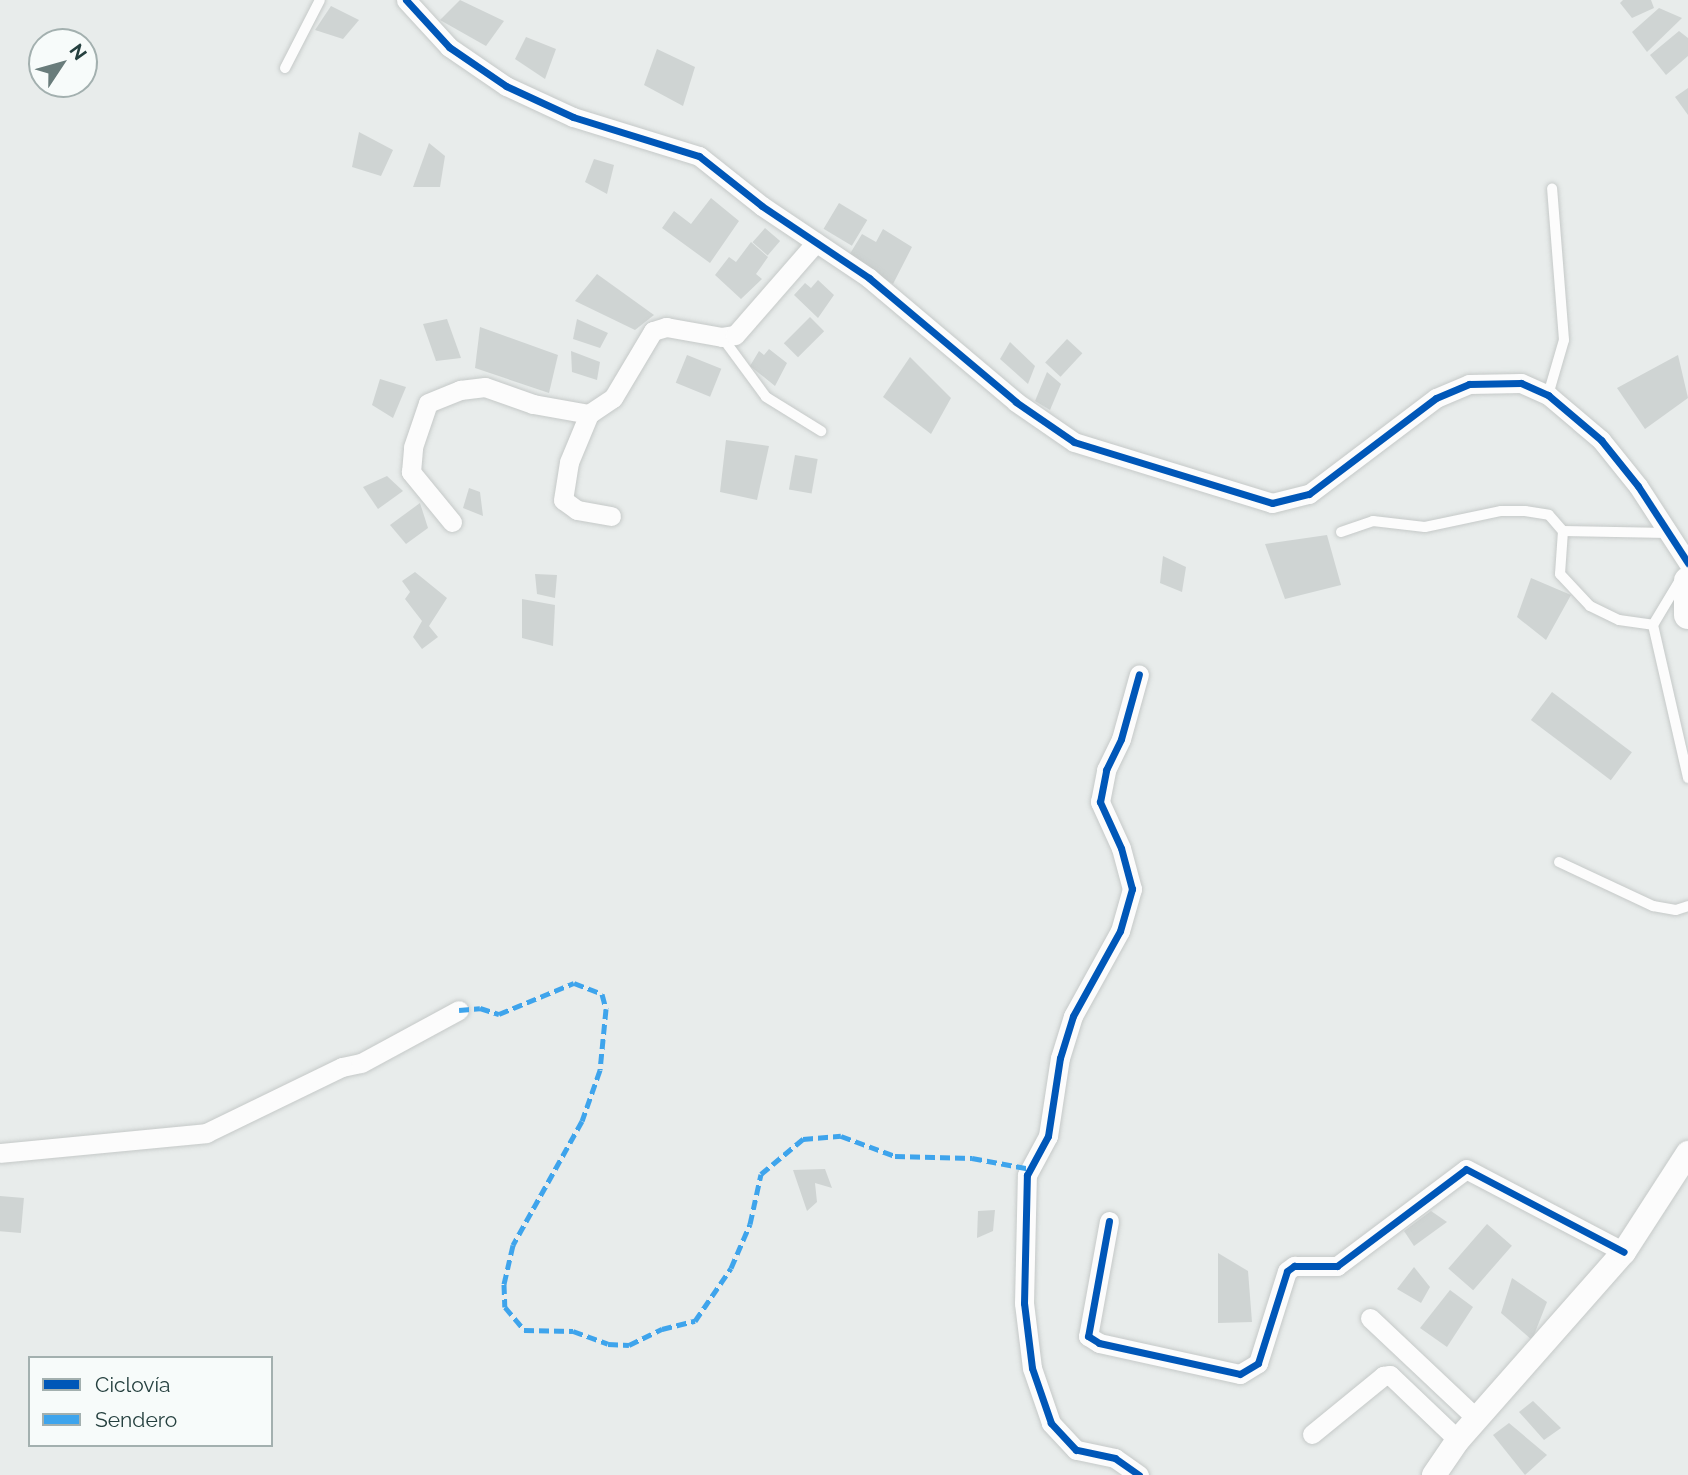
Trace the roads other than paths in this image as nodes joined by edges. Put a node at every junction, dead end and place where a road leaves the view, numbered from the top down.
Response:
1 (320, 0) edge
2 (405, 0) edge
3 (285, 68) dead end
4 (1552, 188) dead end
5 (816, 243) junction
6 (722, 337) junction
7 (1548, 395) junction
8 (589, 414) junction
9 (821, 431) dead end
10 (611, 516) dead end
11 (452, 522) dead end
12 (1563, 531) junction
13 (1341, 532) dead end
14 (1670, 534) junction
15 (1688, 566) edge
16 (1688, 581) edge
17 (1688, 615) edge
18 (1653, 625) junction
19 (1139, 674) dead end
20 (1688, 778) edge
21 (1559, 862) dead end
22 (1688, 906) edge
23 (459, 1010) dead end
24 (0, 1153) edge
25 (1688, 1153) edge
26 (1109, 1221) dead end
27 (1624, 1252) junction
28 (1370, 1318) dead end
29 (1477, 1419) junction
30 (1312, 1434) dead end
31 (1458, 1440) junction
32 (1139, 1475) edge
33 (1434, 1475) edge

1 - 3 lane
2 - 5 street
4 - 7 lane
5 - 6 street
5 - 7 street
6 - 8 street
6 - 9 lane
7 - 14 street
8 - 10 street
8 - 11 street
12 - 13 lane
12 - 14 lane
12 - 18 lane
14 - 15 street
15 - 18 lane
16 - 17 main road
18 - 20 lane
19 - 32 street
21 - 22 lane
23 - 24 street
25 - 27 street
26 - 27 street
27 - 29 street
28 - 29 street
29 - 31 street
30 - 31 street
31 - 33 street

